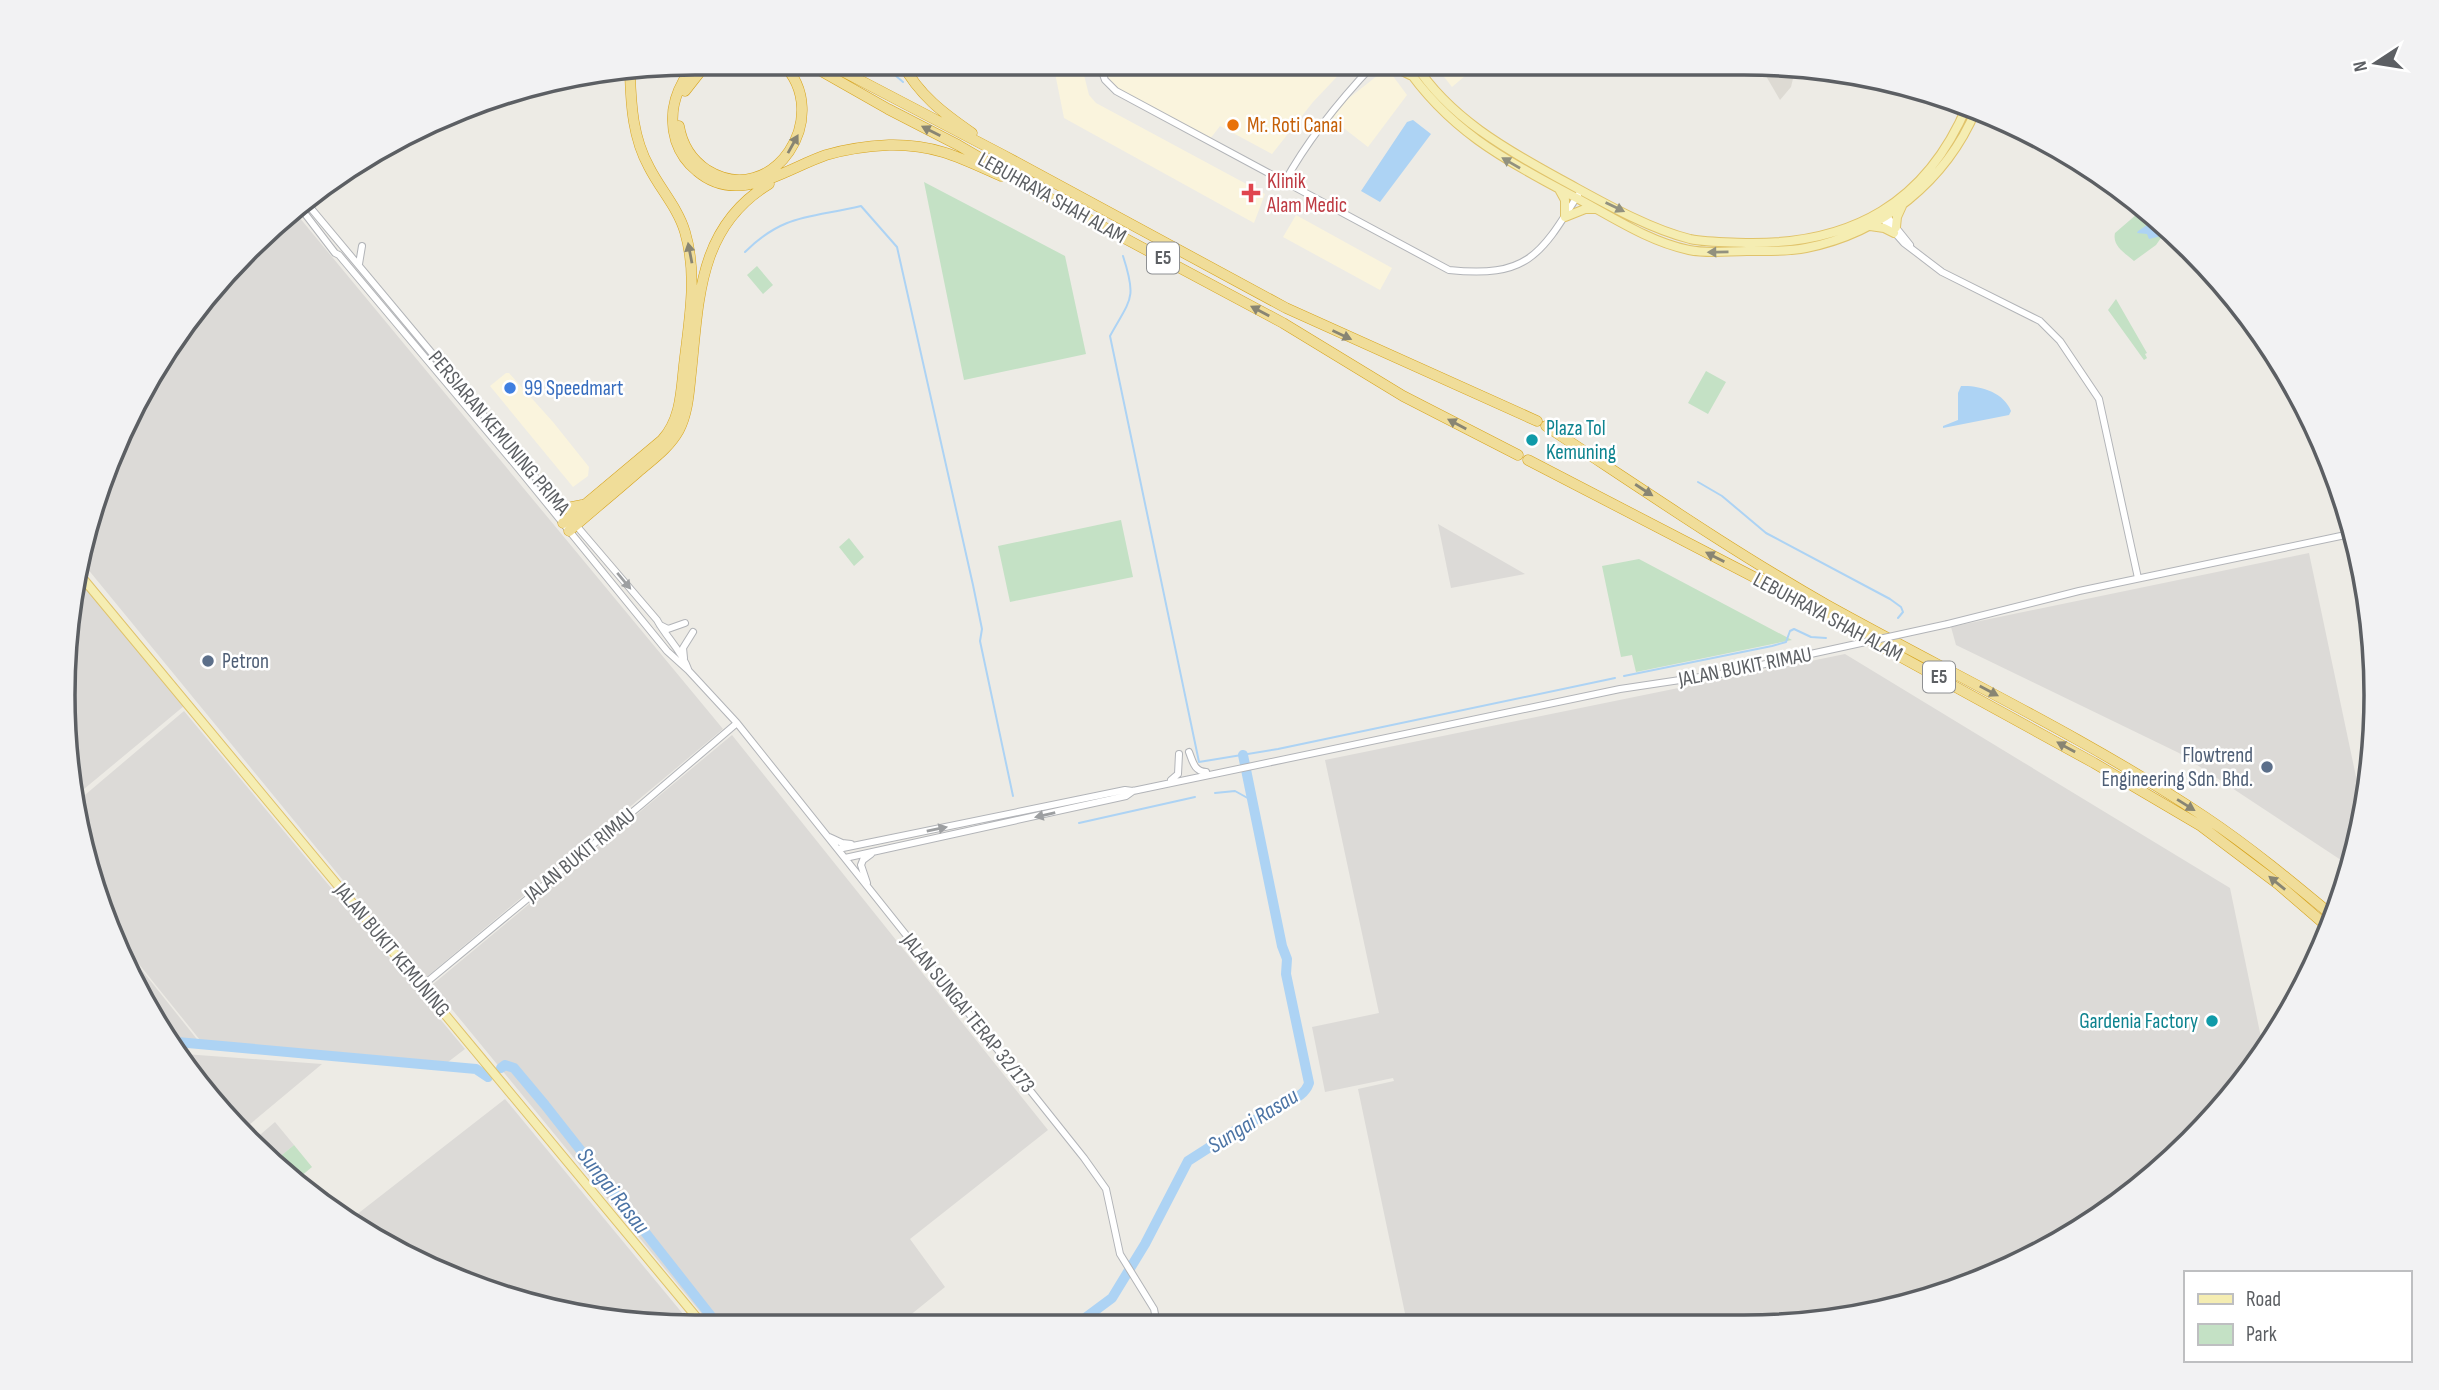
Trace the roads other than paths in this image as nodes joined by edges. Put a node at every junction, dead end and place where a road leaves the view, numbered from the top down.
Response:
1 (690, 75) edge
2 (693, 75) edge
3 (792, 75) edge
4 (828, 75) edge
5 (850, 75) edge
6 (908, 75) edge
7 (1103, 75) edge
8 (1366, 75) edge
9 (1421, 75) edge
10 (1423, 75) edge
11 (630, 79) edge
12 (1963, 115) edge
13 (1972, 119) edge
14 (1948, 151) junction
15 (1003, 155) junction
16 (793, 169) junction
17 (1284, 183) junction
18 (1559, 189) junction
19 (1040, 193) junction
20 (1579, 194) junction
21 (1902, 206) junction
22 (311, 209) edge
23 (1597, 209) junction
24 (305, 213) edge
25 (1882, 214) junction
26 (1565, 217) junction
27 (1867, 226) junction
28 (1895, 230) junction
29 (362, 246) dead end
30 (363, 270) junction
31 (588, 503) junction
32 (562, 509) junction
33 (569, 524) junction
34 (2343, 535) edge
35 (2138, 578) junction
36 (86, 582) edge
37 (657, 620) junction
38 (685, 624) dead end
39 (693, 632) dead end
40 (684, 658) junction
41 (688, 670) junction
42 (737, 723) junction
43 (1189, 752) dead end
44 (1179, 754) dead end
45 (1214, 773) junction
46 (1153, 786) junction
47 (1133, 791) junction
48 (827, 836) junction
49 (871, 842) junction
50 (838, 849) junction
51 (874, 851) junction
52 (845, 858) junction
53 (871, 891) junction
54 (2325, 910) edge
55 (2321, 921) edge
56 (422, 986) junction
57 (695, 1315) edge
58 (1155, 1315) edge

1 - 16 highway
2 -> 3 highway
19 -> 4 highway, LEBUHRAYA SHAH ALAM / E5
5 - 15 highway, LEBUHRAYA SHAH ALAM / E5
6 - 15 highway
7 - 17 street
8 - 17 street
18 -> 9 main road
10 - 20 main road
31 -> 11 highway
12 - 14 main road
13 - 14 main road
14 - 21 main road
14 - 25 main road
15 -> 54 highway, LEBUHRAYA SHAH ALAM / E5
16 - 19 highway
16 - 33 highway
17 - 26 street
18 - 20 main road
18 - 26 main road
55 -> 19 highway, LEBUHRAYA SHAH ALAM / E5
20 - 23 main road
20 -> 25 main road
20 - 26 street
21 - 25 main road
21 - 28 main road
22 - 30 street, PERSIARAN KEMUNING PRIMA
23 - 26 main road
27 -> 23 main road
24 - 33 street, PERSIARAN KEMUNING PRIMA
25 - 27 main road
25 - 28 street
27 - 28 main road
28 - 35 street
29 - 30 street
30 - 32 street, PERSIARAN KEMUNING PRIMA
31 - 32 highway
31 - 33 highway
32 - 33 street, PERSIARAN KEMUNING PRIMA
33 -> 37 street, PERSIARAN KEMUNING PRIMA
33 - 41 street, PERSIARAN KEMUNING PRIMA
34 - 35 street, JALAN BUKIT RIMAU
35 - 45 street, JALAN BUKIT RIMAU, bridge
36 - 56 main road, JALAN BUKIT KEMUNING
37 - 38 street
37 - 40 street, PERSIARAN KEMUNING PRIMA
39 - 40 street
40 - 41 street, PERSIARAN KEMUNING PRIMA
41 - 42 street, PERSIARAN KEMUNING PRIMA
42 - 48 street, JALAN SUNGAI TERAP 32/173
42 - 56 street, JALAN BUKIT RIMAU
43 - 45 street
44 - 46 street
45 - 46 street, JALAN BUKIT RIMAU
46 - 47 street, JALAN BUKIT RIMAU
49 -> 47 street, JALAN BUKIT RIMAU
47 -> 51 street, JALAN BUKIT RIMAU
48 - 49 street
48 - 50 street, JALAN SUNGAI TERAP 32/173
49 - 50 street, JALAN BUKIT RIMAU
50 - 52 street, JALAN SUNGAI TERAP 32/173
51 - 52 street, JALAN BUKIT RIMAU
51 - 53 street
52 - 53 street, JALAN SUNGAI TERAP 32/173
53 - 58 street, JALAN SUNGAI TERAP 32/173
56 - 57 main road, JALAN BUKIT KEMUNING

